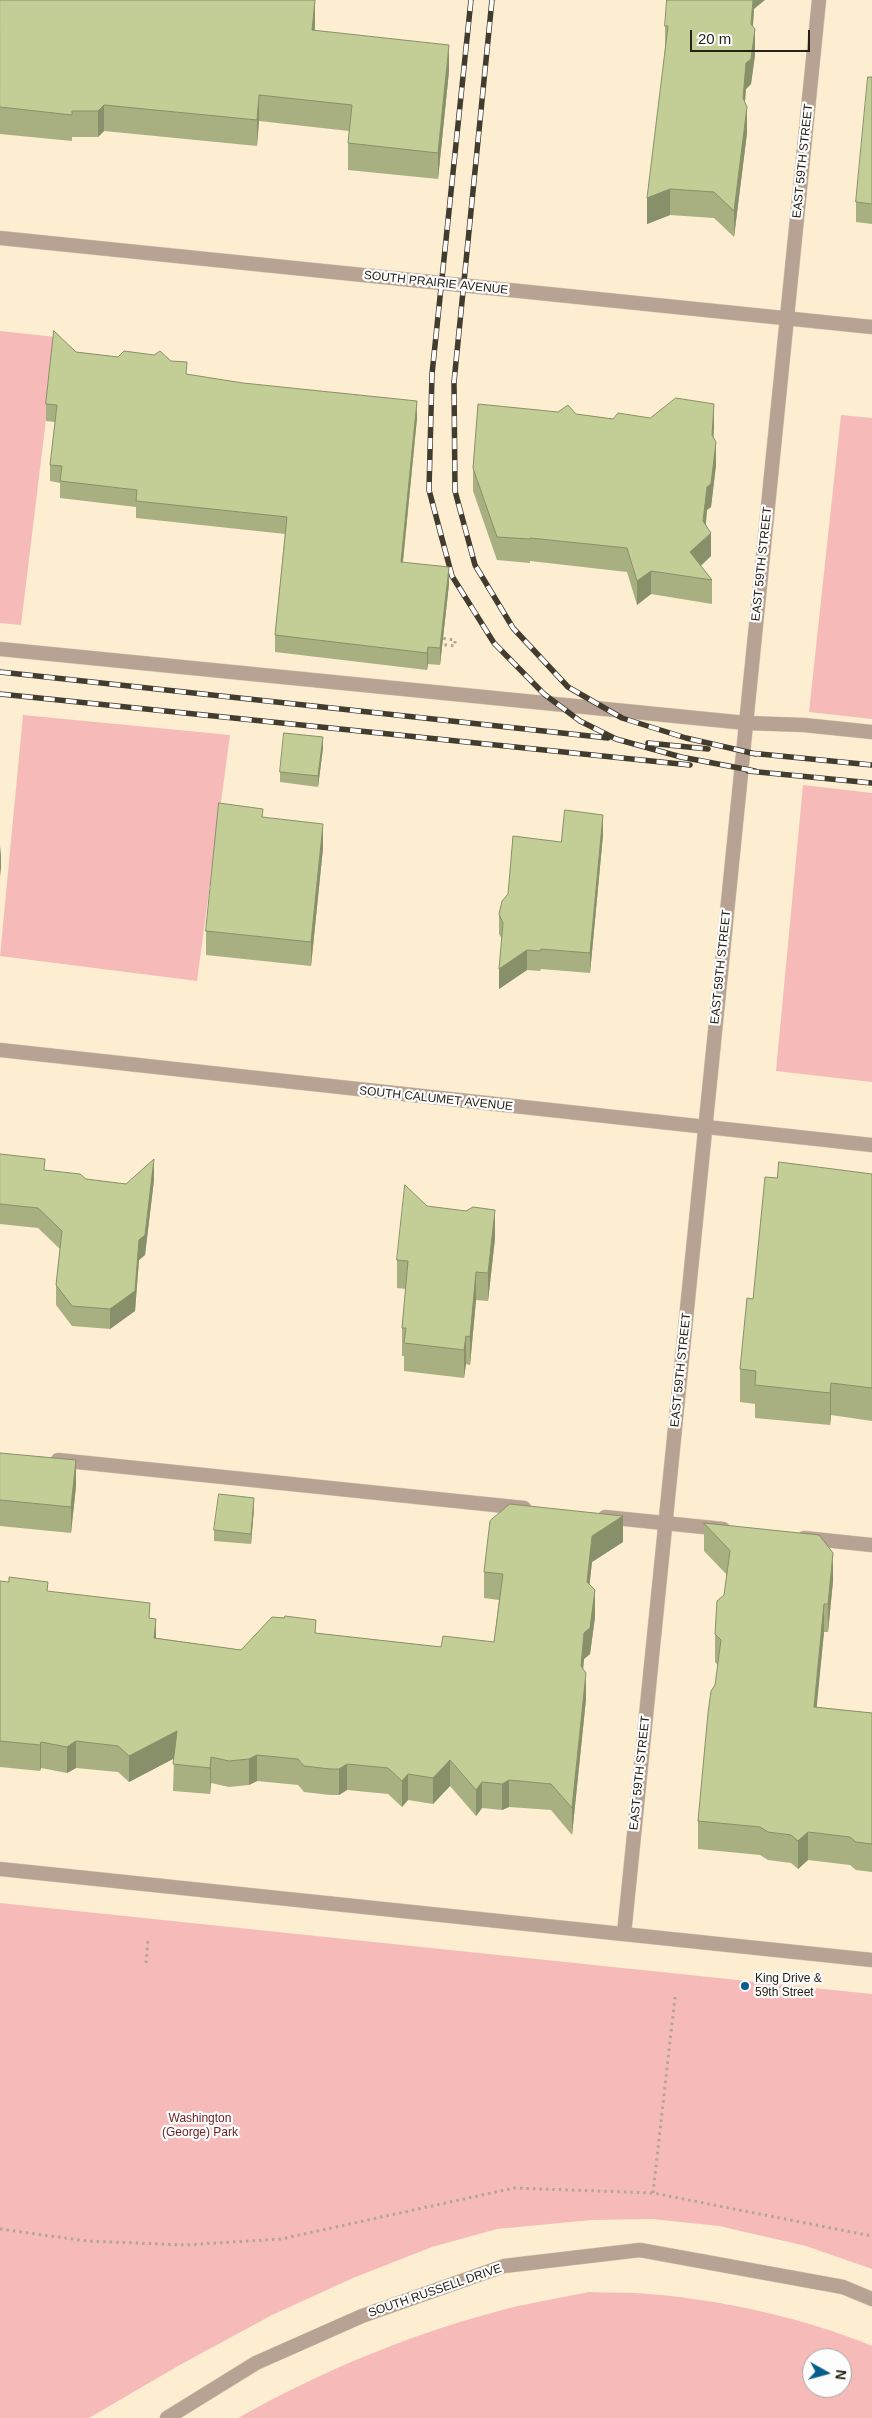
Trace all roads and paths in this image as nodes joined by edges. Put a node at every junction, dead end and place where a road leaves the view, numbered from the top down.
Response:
1 (819, 0) edge
2 (0, 238) edge
3 (787, 318) junction
4 (872, 328) edge
5 (434, 638) edge
6 (432, 643) edge
7 (0, 649) edge
8 (746, 723) junction
9 (872, 732) edge
10 (0, 1050) edge
11 (706, 1129) junction
12 (872, 1145) edge
13 (40, 1458) edge
14 (542, 1510) edge
15 (592, 1516) edge
16 (666, 1523) junction
17 (740, 1531) edge
18 (787, 1536) edge
19 (872, 1545) edge
20 (0, 1869) edge
21 (624, 1934) junction
22 (148, 1940) dead end
23 (872, 1960) edge
24 (146, 1963) dead end
25 (675, 1997) dead end
26 (653, 2193) junction
27 (0, 2229) edge
28 (872, 2236) edge
29 (872, 2299) edge
30 (167, 2418) edge

1 - 3 street, EAST 59TH STREET
2 - 3 street, SOUTH PRAIRIE AVENUE
3 - 4 street, SOUTH PRAIRIE AVENUE
3 - 8 street, EAST 59TH STREET
5 - 6 path
7 - 8 street
8 - 9 street
8 - 11 street, EAST 59TH STREET
10 - 11 street, SOUTH CALUMET AVENUE
11 - 12 street, SOUTH CALUMET AVENUE
11 - 16 street, EAST 59TH STREET
13 - 14 street
15 - 16 street
16 - 17 street
16 - 21 street, EAST 59TH STREET
18 - 19 street
20 - 21 street
21 - 23 street
22 - 24 path
25 - 26 path
26 - 27 path
26 - 28 path
29 - 30 street, SOUTH RUSSELL DRIVE

